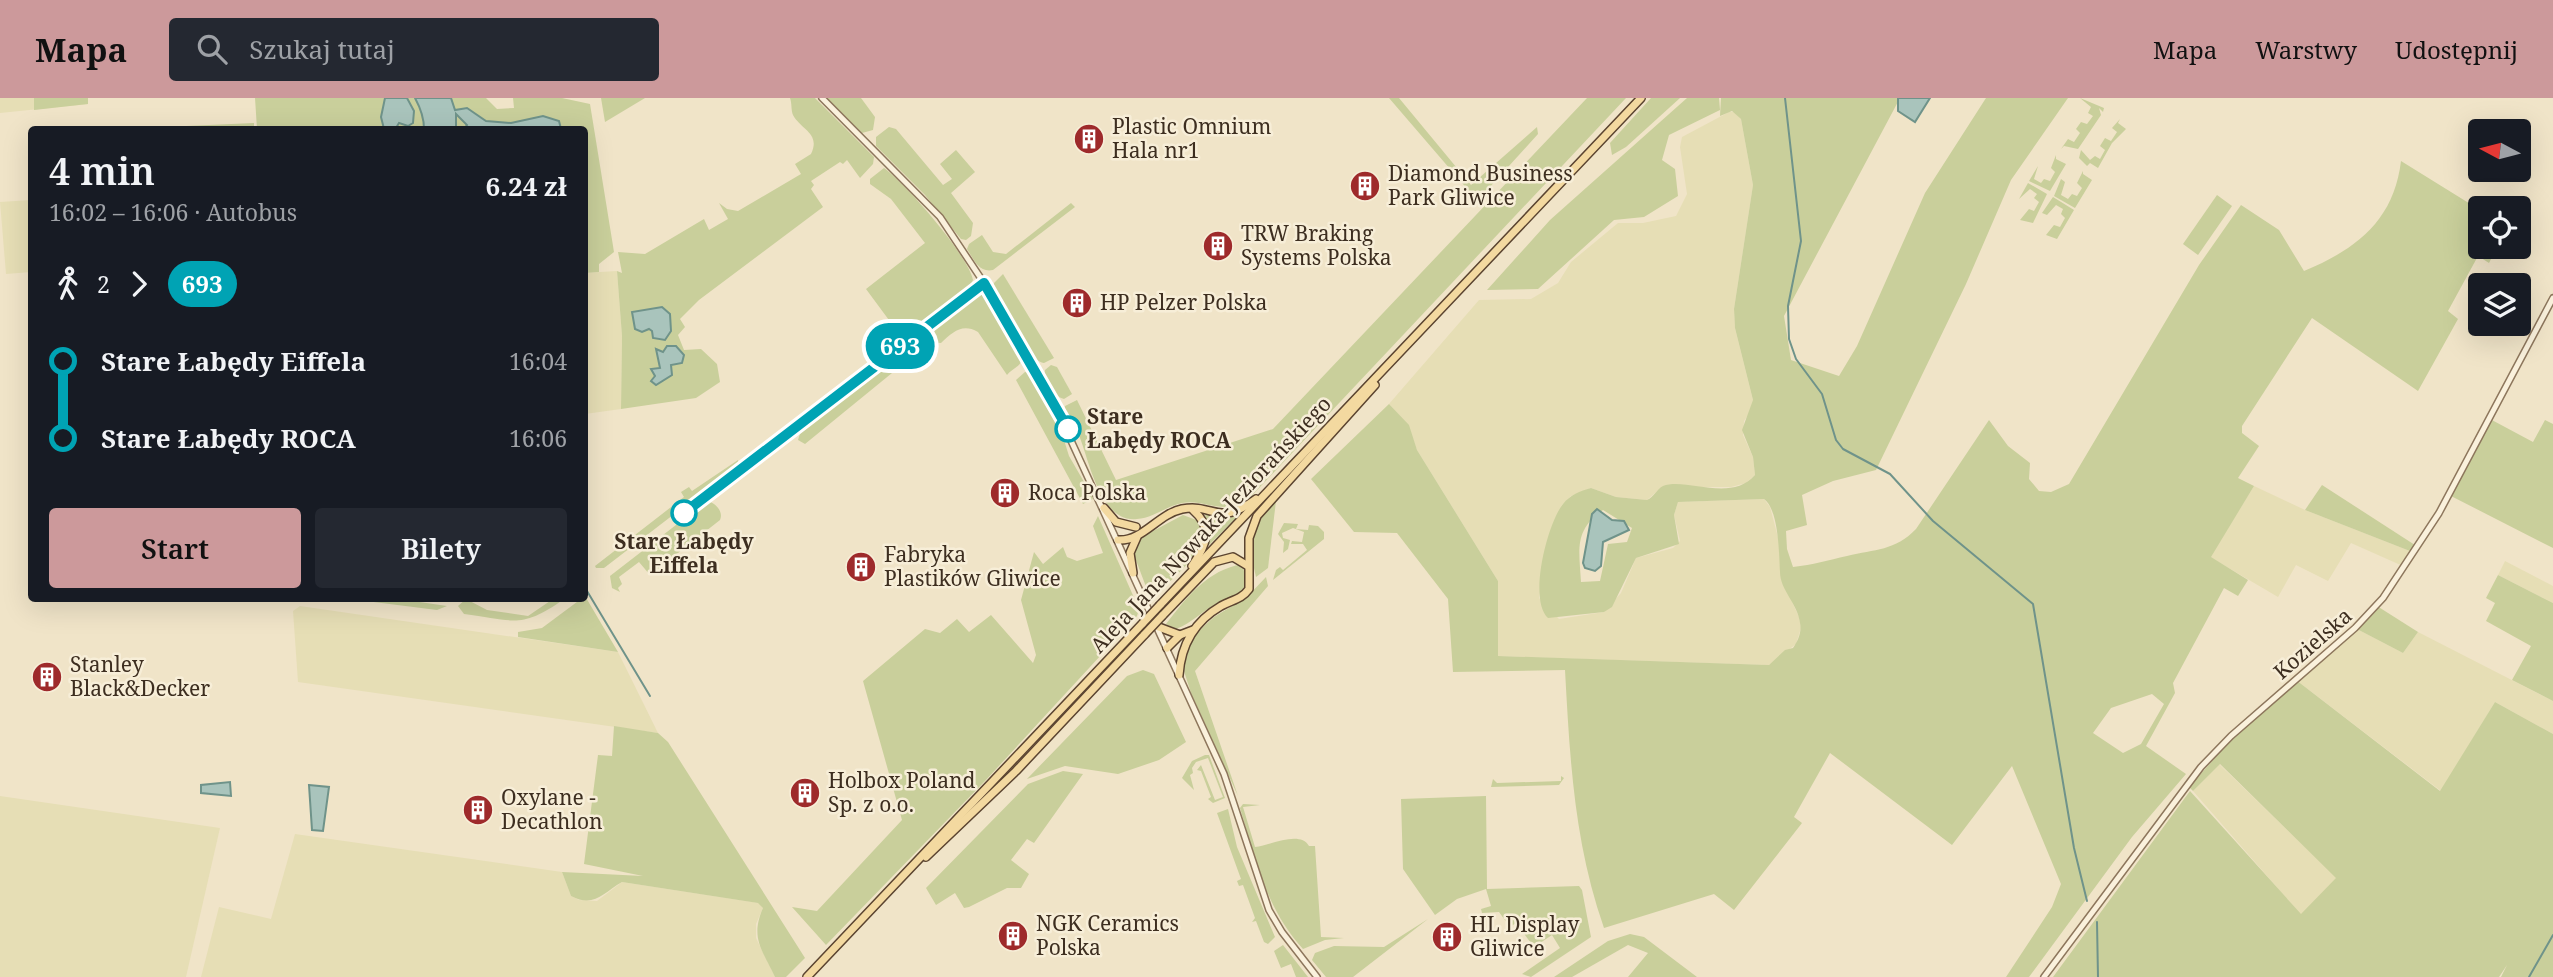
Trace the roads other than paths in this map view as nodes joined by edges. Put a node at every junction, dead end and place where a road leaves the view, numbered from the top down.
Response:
1 (822, 98) edge
2 (1639, 98) edge
3 (2553, 299) edge
4 (1396, 356) junction
5 (1273, 485) junction
6 (1104, 508) junction
7 (1193, 510) junction
8 (1137, 531) junction
9 (1118, 540) junction
10 (1248, 566) junction
11 (1133, 573) junction
12 (1178, 586) junction
13 (1156, 625) junction
14 (1194, 630) junction
15 (1180, 635) junction
16 (1185, 644) junction
17 (1167, 648) junction
18 (1179, 675) junction
19 (899, 880) junction
20 (807, 977) edge
21 (1317, 977) edge
22 (2044, 977) edge

1 - 6 street
2 - 4 main road, Aleja Jana Nowaka-Jeziorańskiego
3 - 22 street, Kozielska
4 - 5 main road, Aleja Jana Nowaka-Jeziorańskiego
4 - 10 main road
5 - 7 main road
5 - 12 main road, Aleja Jana Nowaka-Jeziorańskiego
6 - 8 main road
6 - 9 street
7 - 8 main road
7 - 12 main road
8 - 9 main road
8 - 11 main road
9 - 11 street
10 - 14 main road
10 - 19 main road, bridge
11 - 13 street
12 - 19 main road, Aleja Jana Nowaka-Jeziorańskiego, bridge
13 - 15 main road
13 - 17 street
14 - 15 main road
14 - 16 main road
15 - 17 main road
16 - 17 main road
16 - 18 main road
17 - 18 street
18 - 21 street
19 - 20 main road, Aleja Jana Nowaka-Jeziorańskiego

